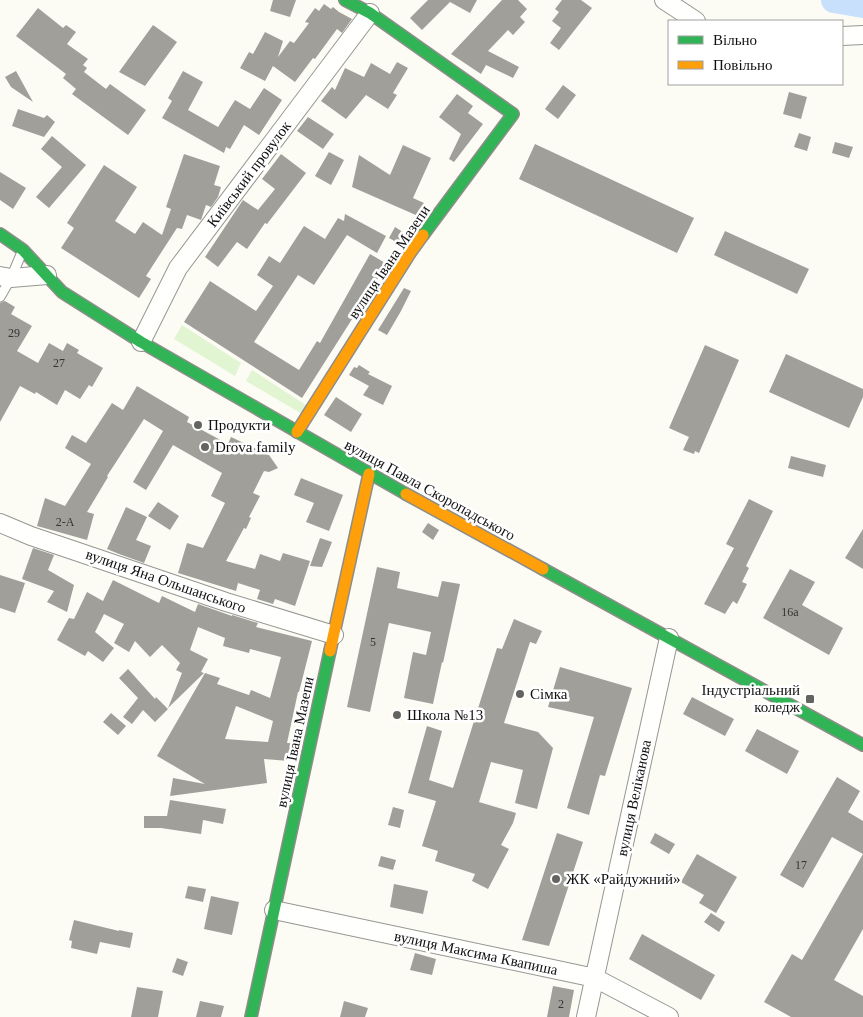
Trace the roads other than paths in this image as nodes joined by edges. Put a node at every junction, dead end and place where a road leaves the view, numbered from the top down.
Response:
1 (664, 0) edge
2 (358, 5) edge
3 (694, 20) edge
4 (843, 36) edge
5 (863, 36) edge
6 (0, 234) edge
7 (23, 250) junction
8 (47, 275) junction
9 (6, 277) edge
10 (0, 296) edge
11 (141, 342) junction
12 (297, 432) junction
13 (369, 474) junction
14 (0, 523) edge
15 (334, 635) junction
16 (669, 638) junction
17 (863, 745) edge
18 (274, 910) junction
19 (595, 978) junction
20 (251, 1017) edge
21 (586, 1017) edge
22 (669, 1017) edge

1 - 3 street
2 - 11 street, Київський провулок
2 - 12 street, вулиця Івана Мазепи
4 - 5 street
6 - 7 street, вулиця Павла Скоропадського
7 - 8 street, вулиця Павла Скоропадського
7 - 9 lane
8 - 9 street
8 - 11 street, вулиця Павла Скоропадського
9 - 10 lane
11 - 12 street, вулиця Павла Скоропадського
12 - 13 street, вулиця Павла Скоропадського
13 - 15 street, вулиця Івана Мазепи
13 - 16 street, вулиця Павла Скоропадського
14 - 15 street, вулиця Яна Ольшанського
15 - 18 street, вулиця Івана Мазепи
16 - 17 street, вулиця Павла Скоропадського
16 - 19 street, вулиця Веліканова
18 - 19 street, вулиця Максима Квапиша
18 - 20 street, вулиця Івана Мазепи
19 - 21 street, вулиця Веліканова
19 - 22 street, вулиця Максима Квапиша

